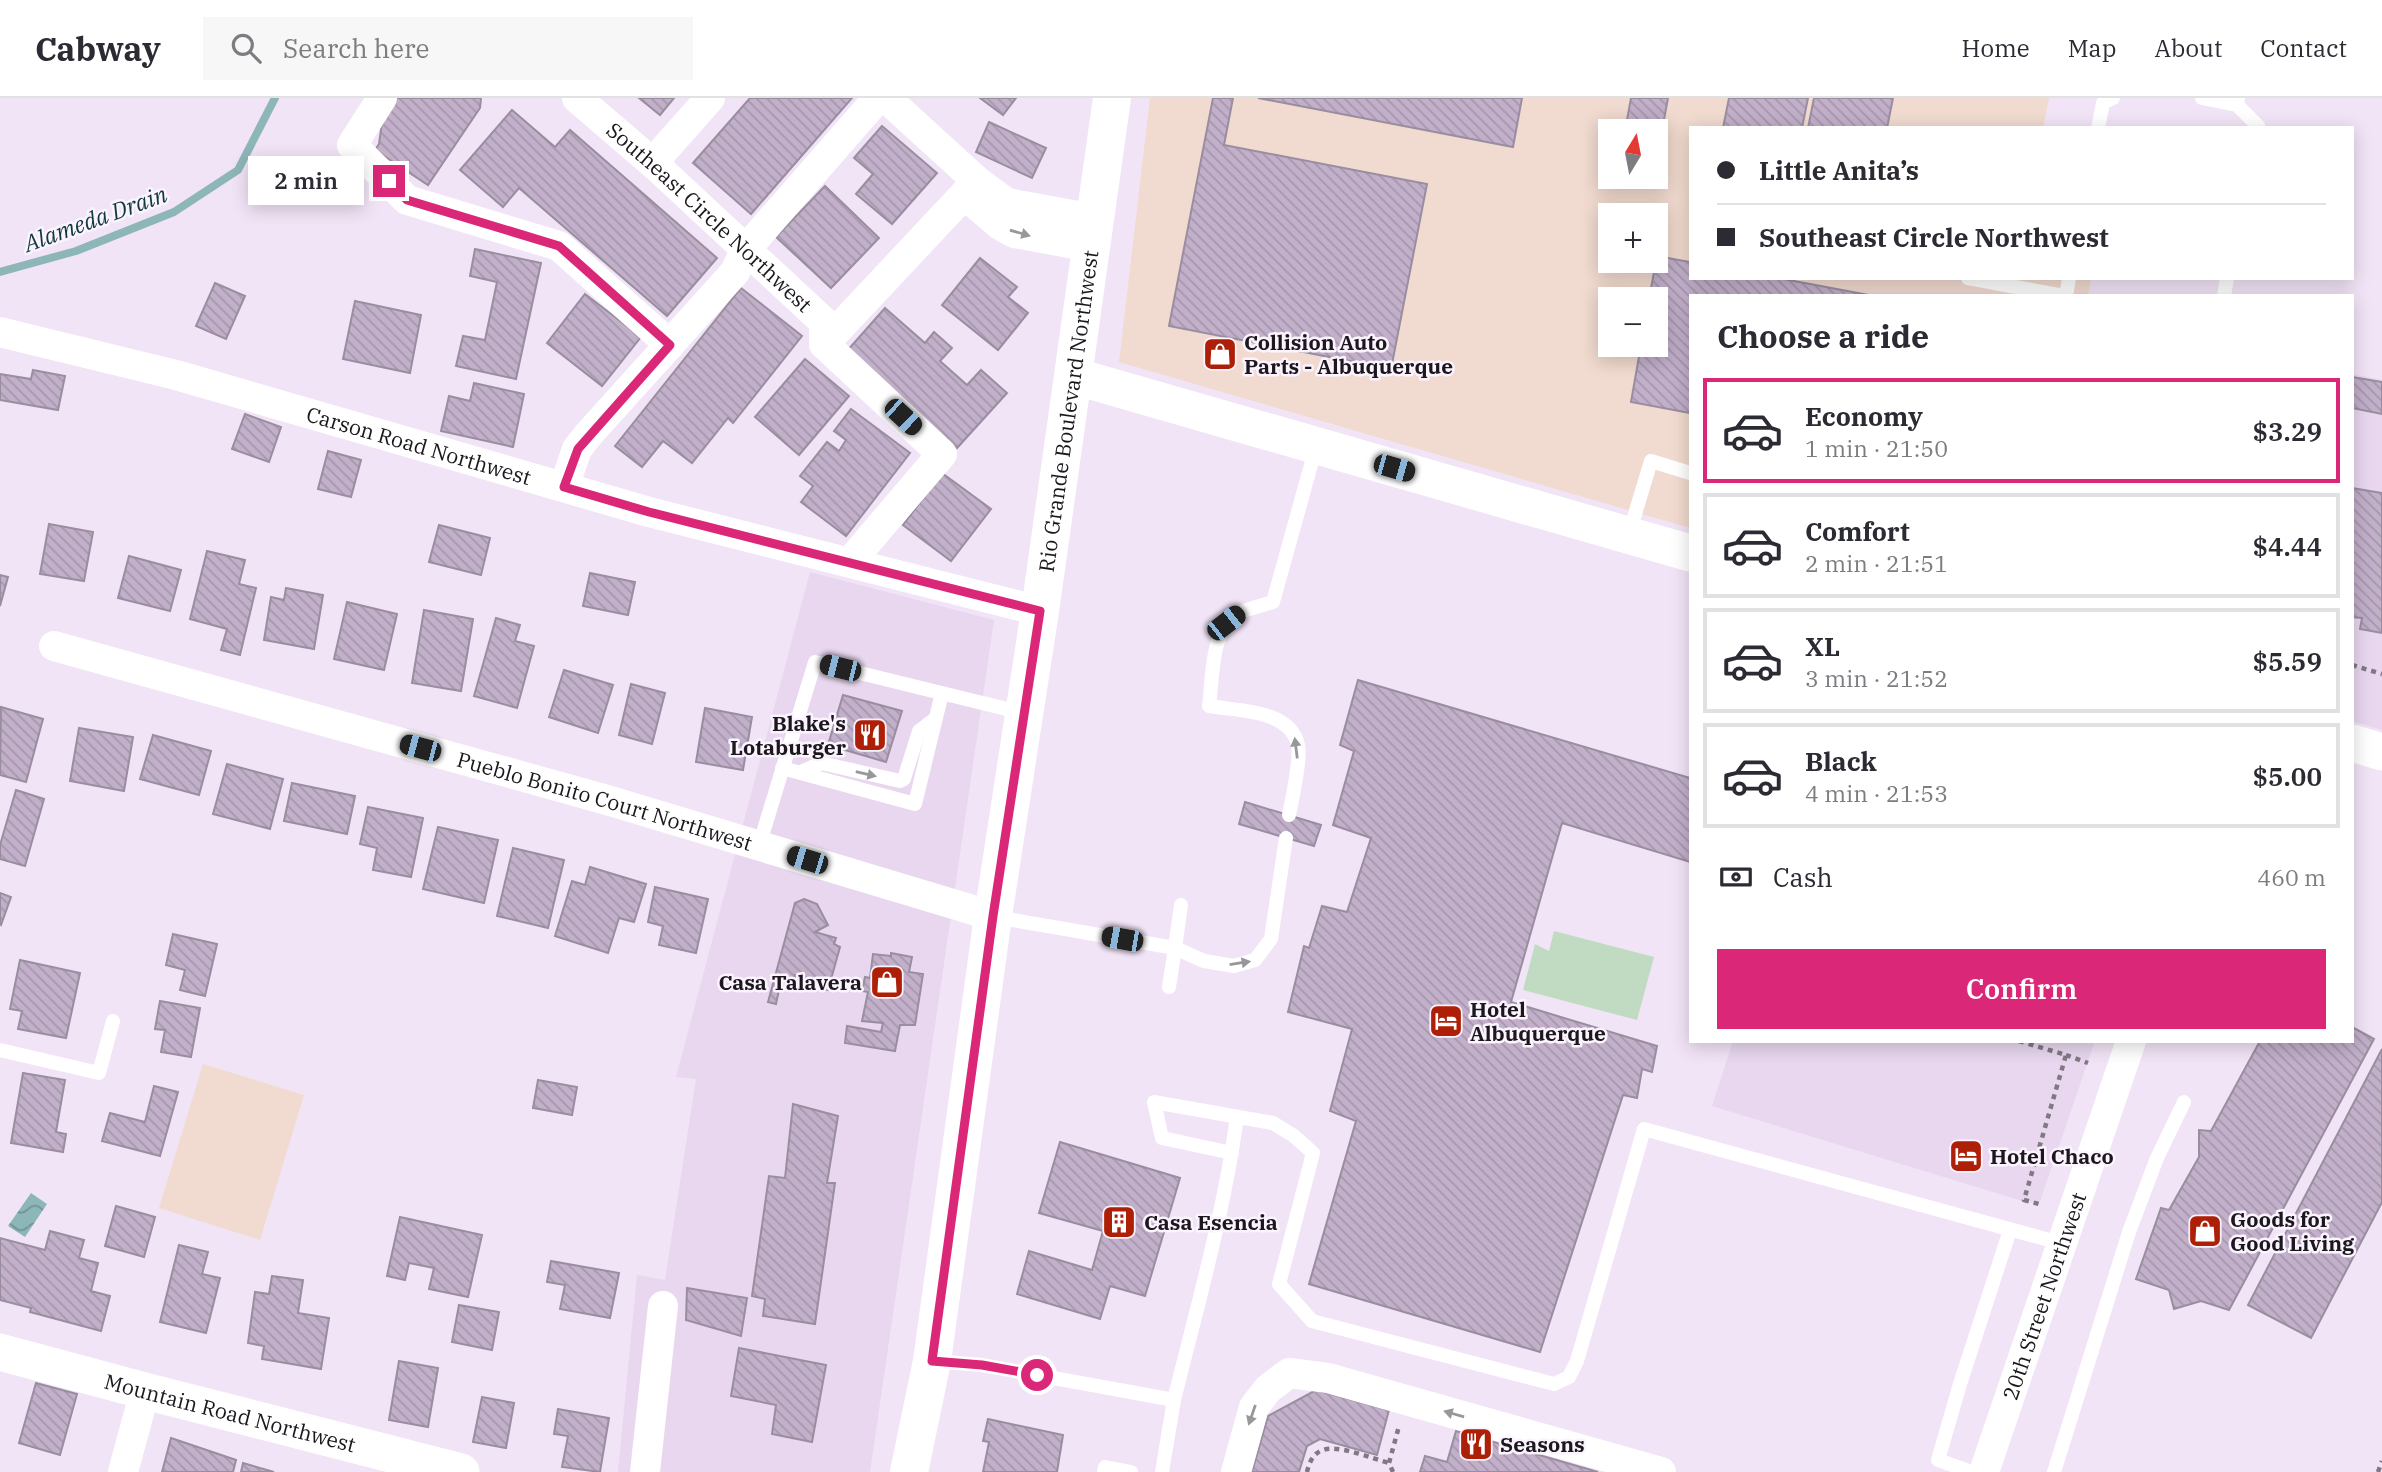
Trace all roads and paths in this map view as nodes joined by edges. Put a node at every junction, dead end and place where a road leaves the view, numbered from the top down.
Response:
1 (382, 98) edge
2 (578, 98) edge
3 (710, 98) edge
4 (878, 98) edge
5 (886, 98) edge
6 (1112, 98) edge
7 (2113, 98) edge
8 (2202, 98) edge
9 (2238, 101) edge
10 (2098, 126) edge
11 (2258, 126) edge
12 (655, 165) junction
13 (971, 188) junction
14 (1093, 233) junction
15 (746, 248) junction
16 (1979, 280) edge
17 (2054, 294) edge
18 (0, 332) edge
19 (824, 344) junction
20 (670, 345) junction
21 (1074, 376) junction
22 (1316, 446) junction
23 (1689, 473) edge
24 (564, 487) junction
25 (1629, 535) junction
26 (1689, 553) edge
27 (850, 562) junction
28 (1040, 611) junction
29 (54, 646) dead end
30 (2354, 666) edge
31 (2382, 674) edge
32 (942, 693) junction
33 (1025, 713) junction
34 (936, 718) junction
35 (2354, 744) edge
36 (2382, 752) edge
37 (782, 768) junction
38 (801, 772) junction
39 (1289, 816) dead end
40 (1286, 838) dead end
41 (760, 846) junction
42 (1181, 905) dead end
43 (993, 916) junction
44 (1175, 948) junction
45 (1169, 987) dead end
46 (113, 1021) dead end
47 (2026, 1043) edge
48 (2130, 1043) edge
49 (0, 1050) edge
50 (2066, 1055) junction
51 (2088, 1063) dead end
52 (2184, 1102) dead end
53 (1237, 1117) junction
54 (1232, 1153) junction
55 (2039, 1204) dead end
56 (2010, 1230) junction
57 (2060, 1243) junction
58 (663, 1306) dead end
59 (0, 1352) edge
60 (932, 1361) junction
61 (145, 1391) junction
62 (1174, 1400) junction
63 (1400, 1424) dead end
64 (2382, 1461) edge
65 (1389, 1463) junction
66 (123, 1472) edge
67 (461, 1472) edge
68 (645, 1472) edge
69 (909, 1472) edge
70 (1104, 1472) edge
71 (1130, 1472) edge
72 (1162, 1472) edge
73 (1236, 1472) edge
74 (1307, 1472) edge
75 (1393, 1472) edge
76 (1661, 1472) edge
77 (1972, 1472) edge
78 (1984, 1472) edge
79 (2054, 1472) edge
80 (2378, 1472) edge

1 - 20 street
2 - 12 street, Southeast Circle Northwest
3 - 12 street
4 - 15 street
5 - 13 street
6 - 14 main road, Rio Grande Boulevard Northwest
7 - 10 lane
8 - 9 lane
9 - 11 lane
12 - 15 street, Southeast Circle Northwest
13 - 14 street
13 - 19 street
14 - 21 main road, Rio Grande Boulevard Northwest
15 - 19 street, Southeast Circle Northwest
15 - 20 street
16 - 17 lane
18 - 24 street, Carson Road Northwest
19 - 27 street
20 - 24 street
21 - 22 street
21 - 28 main road, Rio Grande Boulevard Northwest
22 - 25 street
39 -> 22 lane
23 - 25 lane
24 - 27 street, Carson Road Northwest
25 - 26 street
27 - 28 street, Carson Road Northwest
28 - 33 main road, Rio Grande Boulevard Northwest
29 - 41 street, Pueblo Bonito Court Northwest
30 - 31 path
32 - 33 lane
32 - 34 lane
32 - 37 lane
33 - 43 main road, Rio Grande Boulevard Northwest
38 -> 34 lane
34 - 38 lane
35 - 36 street
37 - 38 lane
37 - 41 lane
44 -> 40 lane
41 - 43 street, Pueblo Bonito Court Northwest
42 - 44 lane
43 - 44 lane
43 - 60 main road, Rio Grande Boulevard Northwest
44 - 45 lane
46 - 49 lane
47 - 50 path
48 - 57 street, 20th Street Northwest
50 - 51 path
50 - 55 path
52 - 79 lane
53 - 54 lane
53 - 54 lane
53 - 56 lane
54 - 62 lane
56 - 57 lane
56 - 77 lane
57 - 78 street, 20th Street Northwest
58 - 68 street
59 - 61 street, Mountain Road Northwest
60 - 62 lane
60 - 69 main road, Rio Grande Boulevard Northwest
61 - 66 street
61 - 67 street, Mountain Road Northwest
62 - 72 lane
63 - 65 path
64 - 80 path
65 - 74 path
65 - 75 path
70 - 71 lane
76 -> 73 street

